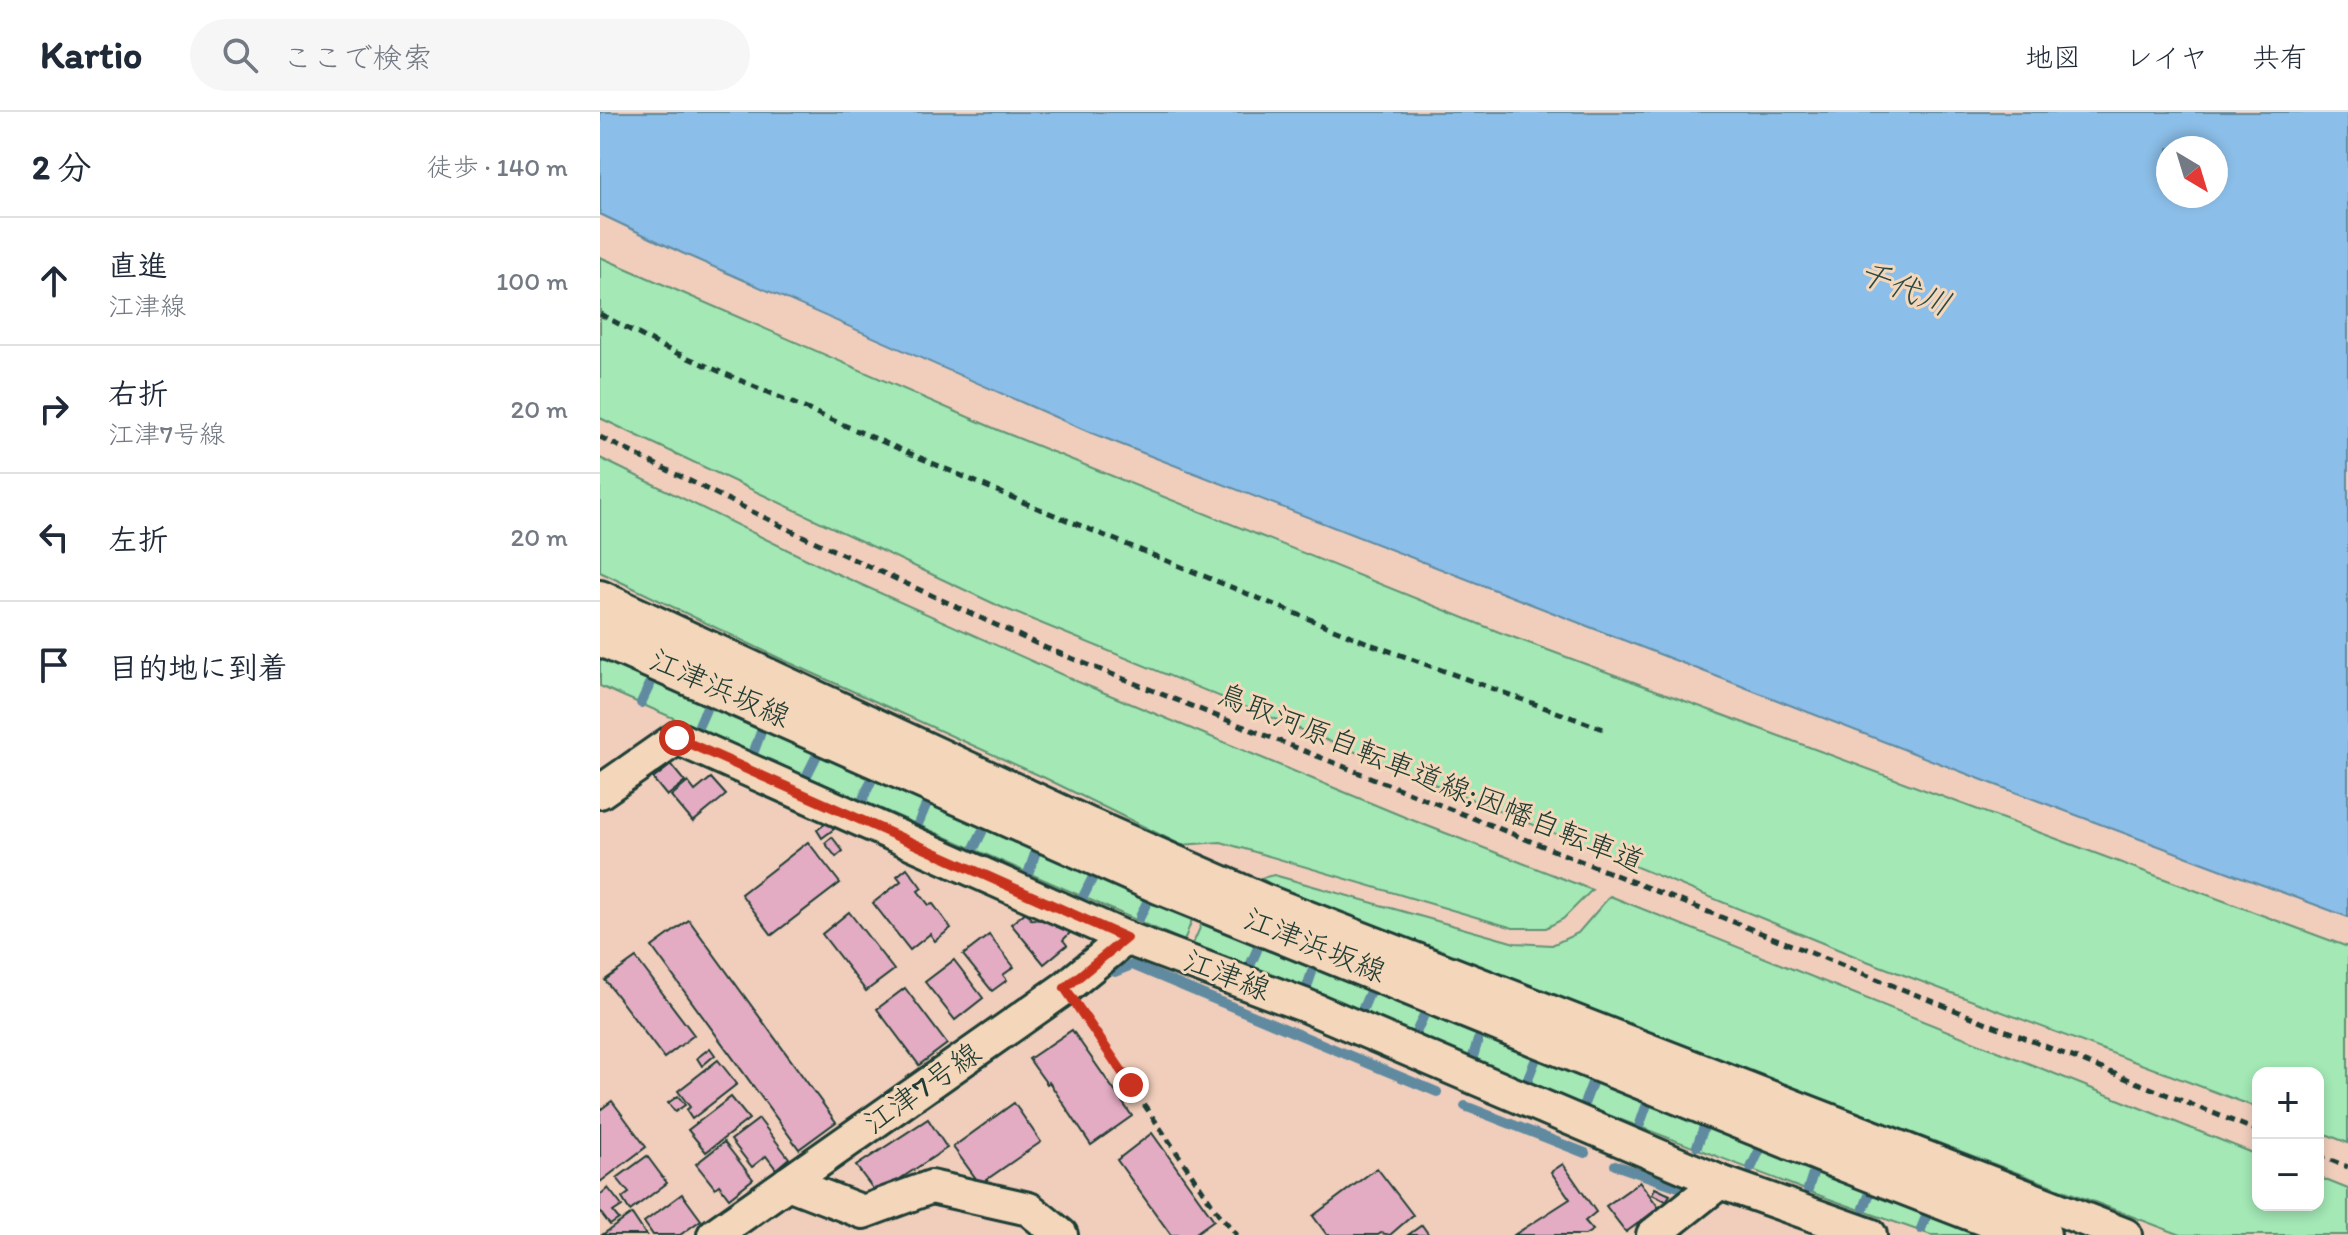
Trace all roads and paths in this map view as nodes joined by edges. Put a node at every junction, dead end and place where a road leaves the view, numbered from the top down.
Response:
1 (600, 314) edge
2 (600, 437) edge
3 (600, 597) edge
4 (600, 634) edge
5 (1606, 730) dead end
6 (600, 792) edge
7 (1126, 938) junction
8 (1065, 988) junction
9 (2252, 1129) edge
10 (2324, 1157) edge
11 (2348, 1167) edge
12 (1720, 1182) junction
13 (788, 1183) junction
14 (714, 1235) edge
15 (1061, 1235) edge
16 (1237, 1235) edge
17 (1653, 1235) edge
18 (1870, 1235) edge
19 (2039, 1235) edge
20 (2125, 1235) edge

1 - 5 path
2 - 9 path, 鳥取河原自転車道線;因幡自転車道
3 - 20 street
4 - 19 street, 江津浜坂線
6 - 7 street, 江津線
7 - 8 street, 江津7号線
7 - 12 street, 江津線
8 - 13 street, 江津7号線
8 - 16 path
10 - 11 path
12 - 17 street
12 - 18 street, 江津線
13 - 14 street, 江津7号線
13 - 15 street

